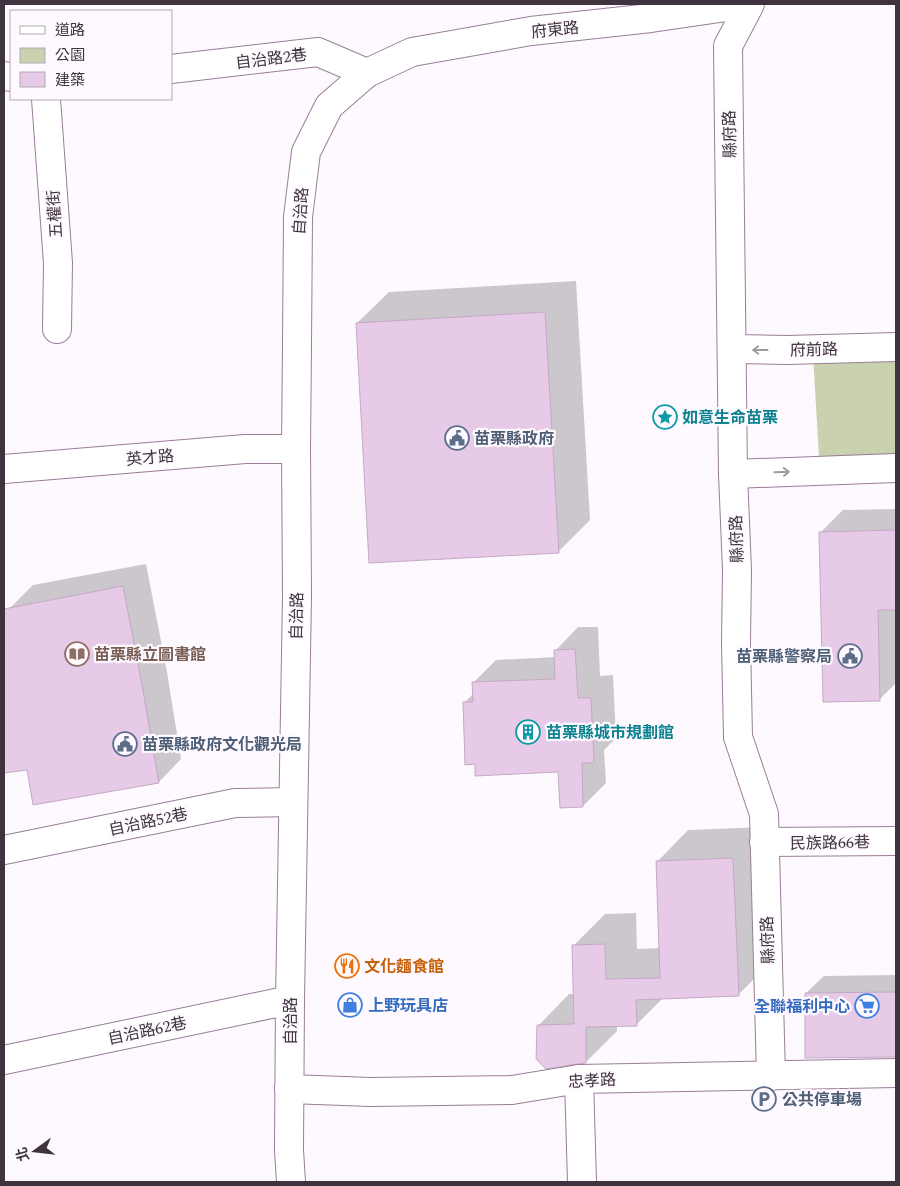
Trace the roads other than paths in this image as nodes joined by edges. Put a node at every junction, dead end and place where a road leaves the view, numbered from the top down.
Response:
1 (749, 4) edge
2 (172, 69) edge
3 (367, 73) junction
4 (46, 100) edge
5 (57, 329) dead end
6 (896, 347) edge
7 (732, 350) junction
8 (296, 449) junction
9 (896, 468) edge
10 (4, 469) edge
11 (733, 474) junction
12 (293, 802) junction
13 (896, 841) edge
14 (764, 842) junction
15 (4, 850) edge
16 (290, 1000) junction
17 (4, 1060) edge
18 (896, 1074) edge
19 (771, 1076) junction
20 (579, 1079) junction
21 (289, 1089) junction
22 (291, 1182) edge
23 (582, 1182) edge

1 - 3 street, 府東路
1 - 7 street, 縣府路
2 - 3 street, 自治路2巷
3 - 8 street, 自治路
4 - 5 street, 五權街
6 -> 7 street, 府前路
7 - 11 street, 縣府路
8 - 10 street, 英才路
8 - 12 street, 自治路
11 -> 9 street
11 - 14 street, 縣府路
12 - 15 street, 自治路52巷
12 - 16 street, 自治路
13 - 14 street, 民族路66巷
14 - 19 street, 縣府路
16 - 17 street, 自治路62巷
16 - 21 street, 自治路
18 - 19 street, 忠孝路
19 - 20 street, 忠孝路
20 - 21 street, 忠孝路
20 - 23 street
21 - 22 street, 自治路

